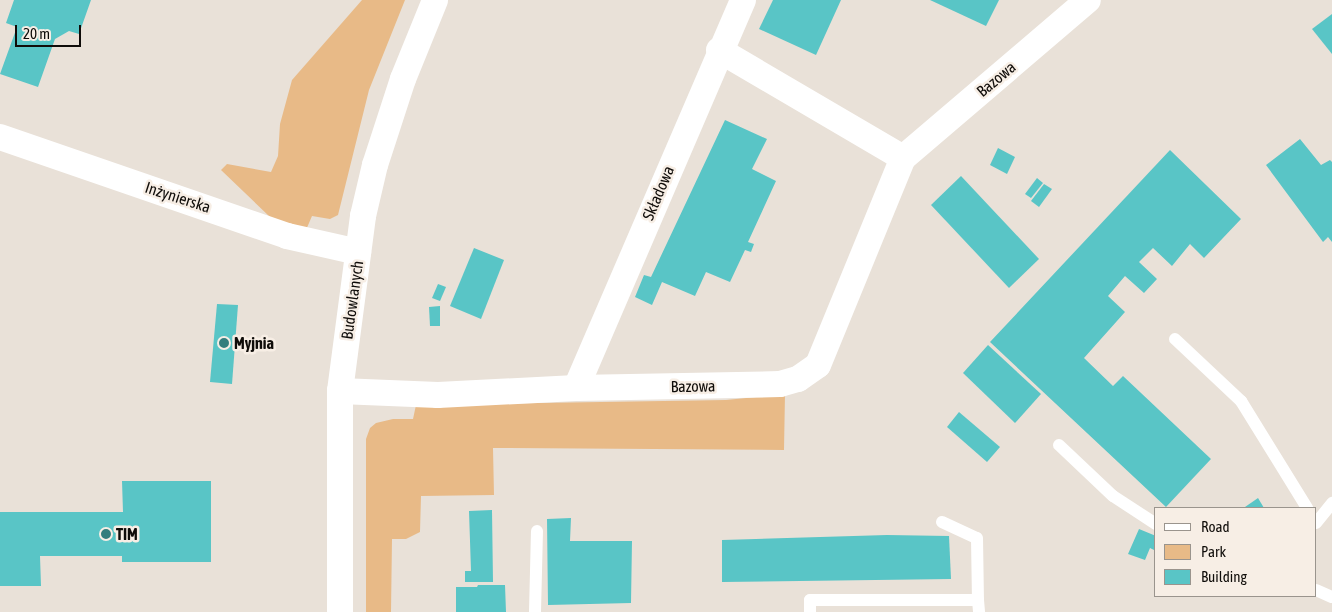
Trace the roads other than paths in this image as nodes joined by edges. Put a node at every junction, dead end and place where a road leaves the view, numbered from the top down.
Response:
1 (435, 0) edge
2 (743, 0) edge
3 (1088, 0) edge
4 (719, 50) junction
5 (0, 137) edge
6 (903, 158) junction
7 (358, 252) junction
8 (1175, 339) dead end
9 (576, 388) junction
10 (340, 391) junction
11 (1059, 445) dead end
12 (1332, 503) edge
13 (1306, 507) edge
14 (942, 522) dead end
15 (1317, 522) edge
16 (1154, 523) edge
17 (537, 531) dead end
18 (1317, 590) edge
19 (1332, 597) edge
20 (979, 606) edge
21 (340, 612) edge
22 (535, 612) edge
23 (810, 612) edge

1 - 7 street, Budowlanych
2 - 4 street, Składowa
3 - 6 street, Bazowa
4 - 6 street
4 - 9 street, Składowa
5 - 7 street, Inżynierska
6 - 9 street, Bazowa
7 - 10 street, Budowlanych
8 - 13 lane
9 - 10 street, Bazowa
10 - 21 street, Budowlanych
11 - 16 lane
12 - 15 lane
14 - 20 lane
17 - 22 lane
18 - 19 lane
20 - 23 lane

